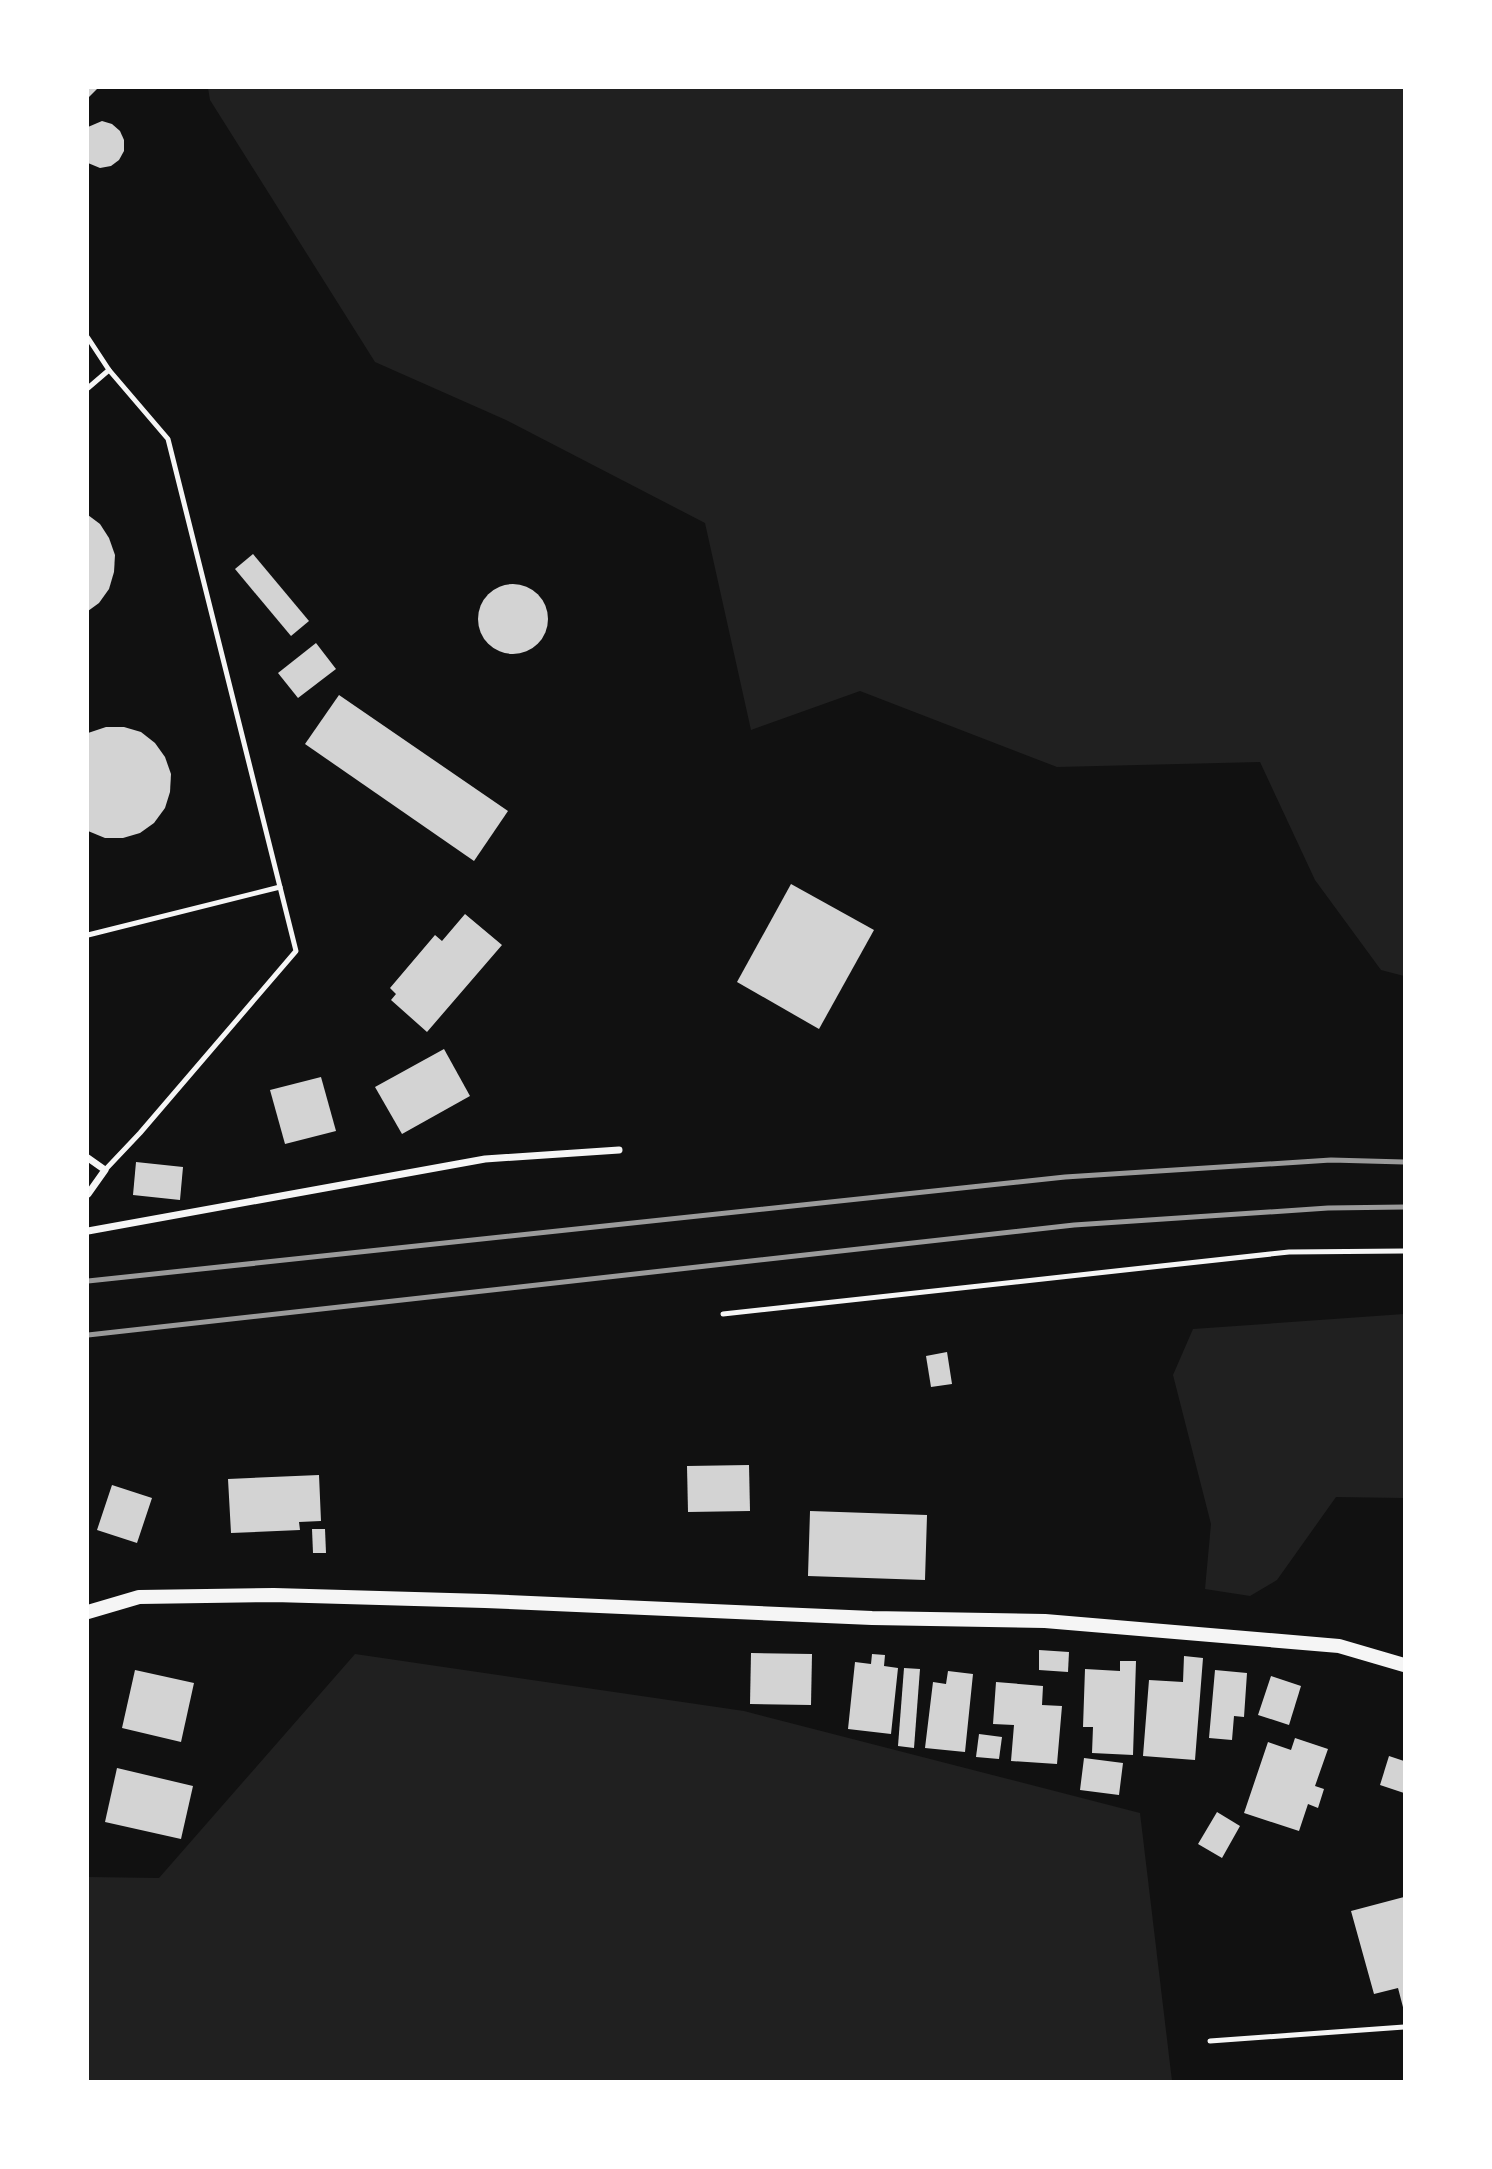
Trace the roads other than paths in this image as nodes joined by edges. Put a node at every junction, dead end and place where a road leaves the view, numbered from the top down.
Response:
1 (88, 338) edge
2 (108, 370) junction
3 (88, 388) edge
4 (280, 887) junction
5 (88, 935) edge
6 (619, 1150) dead end
7 (88, 1158) edge
8 (105, 1170) junction
9 (88, 1194) edge
10 (88, 1231) edge
11 (1405, 1251) edge
12 (723, 1314) dead end
13 (88, 1612) edge
14 (1405, 1665) edge
15 (1405, 2027) edge
16 (1210, 2041) dead end

1 - 2 lane
2 - 3 lane
2 - 4 lane
4 - 5 lane
4 - 8 lane
6 - 10 street
7 - 8 street
8 - 9 street
11 - 12 lane
13 - 14 main road
15 - 16 lane

